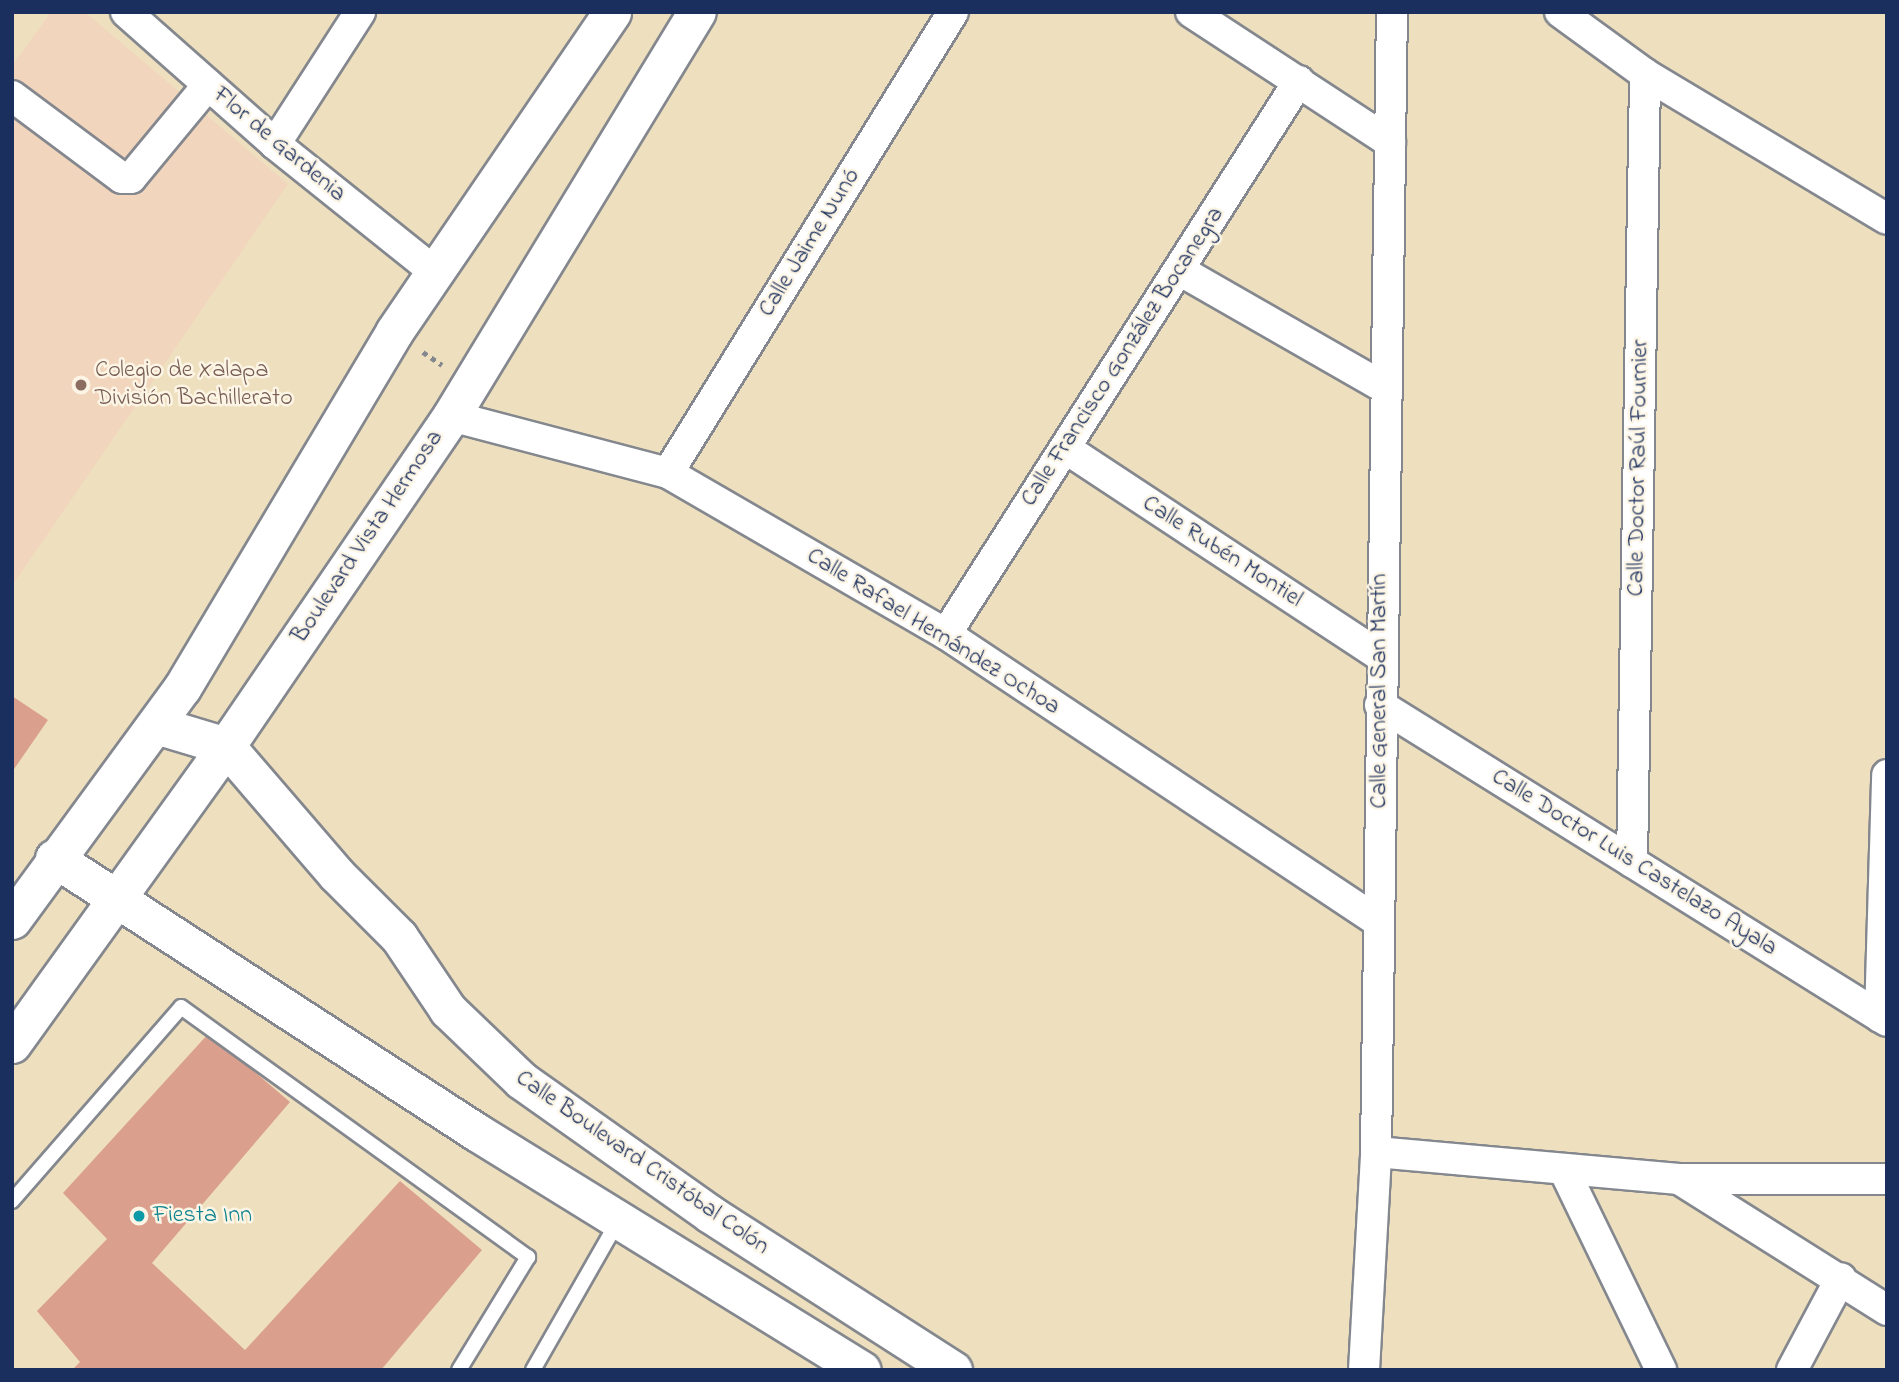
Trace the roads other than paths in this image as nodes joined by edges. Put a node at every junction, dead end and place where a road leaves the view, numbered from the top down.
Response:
1 (127, 12) edge
2 (360, 12) edge
3 (612, 12) edge
4 (697, 12) edge
5 (953, 12) edge
6 (1191, 12) edge
7 (1392, 12) edge
8 (1560, 12) edge
9 (1645, 74) junction
10 (1300, 80) junction
11 (208, 85) junction
12 (12, 96) edge
13 (1390, 142) junction
14 (275, 144) junction
15 (1887, 219) edge
16 (1179, 270) junction
17 (436, 273) junction
18 (1385, 388) junction
19 (451, 416) junction
20 (1065, 448) junction
21 (668, 473) junction
22 (946, 634) junction
23 (1380, 656) junction
24 (1380, 705) junction
25 (156, 725) junction
26 (226, 746) junction
27 (1887, 775) edge
28 (54, 858) junction
29 (1632, 862) junction
30 (113, 899) junction
31 (12, 920) edge
32 (1379, 922) junction
33 (1884, 1019) edge
34 (12, 1044) edge
35 (1376, 1152) junction
36 (1565, 1172) junction
37 (1679, 1179) junction
38 (1887, 1179) edge
39 (12, 1201) edge
40 (619, 1219) junction
41 (1840, 1278) junction
42 (1887, 1310) edge
43 (459, 1370) edge
44 (533, 1370) edge
45 (862, 1370) edge
46 (953, 1370) edge
47 (1364, 1370) edge
48 (1661, 1370) edge
49 (1792, 1370) edge

1 - 11 street, Flor de Gardenia
2 - 14 street
3 - 17 street
4 - 19 street, Boulevard Vista Hermosa
5 - 21 street, Calle Jaime Nunó
6 - 10 street
7 - 13 street, Calle General San Martín
8 - 9 street
9 - 15 street
9 - 29 street, Calle Doctor Raúl Fournier
10 - 13 street
10 - 16 street, Calle Francisco González Bocanegra
11 - 12 street
11 - 14 street, Flor de Gardenia
13 - 18 street, Calle General San Martín
14 - 17 street, Flor de Gardenia
16 - 18 street
16 - 20 street, Calle Francisco González Bocanegra
17 - 25 street
18 - 23 street, Calle General San Martín
19 - 21 street, Calle Rafael Hernández Ochoa
19 - 26 street, Boulevard Vista Hermosa
20 - 22 street, Calle Francisco González Bocanegra
20 - 23 street, Calle Rubén Montiel
21 - 22 street, Calle Rafael Hernández Ochoa
22 - 32 street, Calle Rafael Hernández Ochoa
23 - 24 street, Calle General San Martín
24 - 29 street, Calle Doctor Luis Castelazo Ayala
24 - 32 street, Calle General San Martín
25 - 26 street
25 - 28 street
26 - 30 street, Boulevard Vista Hermosa
26 - 46 street, Calle Boulevard Cristóbal Colón
27 - 33 street
28 - 30 street
28 - 31 street
29 - 33 street, Calle Doctor Luis Castelazo Ayala
30 - 34 street, Boulevard Vista Hermosa
30 - 40 street
32 - 35 street, Calle General San Martín
35 - 36 street
35 - 47 street, Calle General San Martín
36 - 37 street
36 - 48 street
37 - 38 street
37 - 41 street
39 - 43 lane
40 - 44 lane
40 - 45 street
41 - 42 street
41 - 49 street

